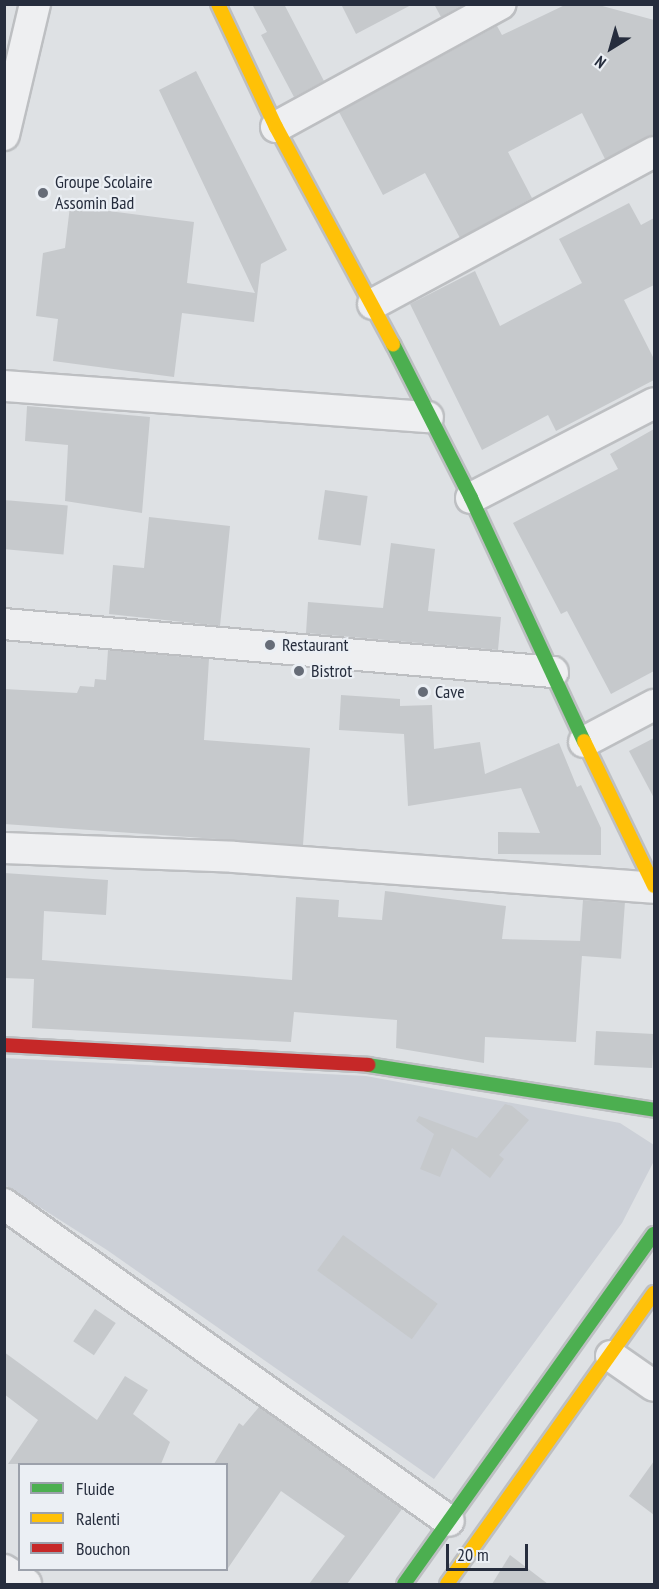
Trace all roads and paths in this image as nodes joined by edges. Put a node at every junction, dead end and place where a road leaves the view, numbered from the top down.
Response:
1 (35, 4) edge
2 (218, 4) edge
3 (501, 4) edge
4 (276, 127) junction
5 (5, 129) edge
6 (4, 135) edge
7 (654, 152) edge
8 (372, 304) junction
9 (4, 386) edge
10 (654, 403) edge
11 (428, 417) junction
12 (471, 498) junction
13 (4, 624) edge
14 (553, 672) junction
15 (654, 705) edge
16 (584, 742) junction
17 (4, 848) edge
18 (654, 887) edge
19 (4, 1046) edge
20 (654, 1110) edge
21 (4, 1204) edge
22 (654, 1234) edge
23 (654, 1293) edge
24 (611, 1356) junction
25 (654, 1386) edge
26 (449, 1521) junction
27 (4, 1570) edge
28 (26, 1584) edge
29 (404, 1584) edge
30 (447, 1584) edge

1 - 5 street
2 - 4 street
3 - 4 street
4 - 8 street
5 - 6 street
7 - 8 street
8 - 11 street
9 - 11 street
10 - 12 street
11 - 12 street
12 - 14 street
13 - 14 street
14 - 16 street
15 - 16 street
16 - 18 street
17 - 18 street
19 - 20 street
21 - 26 street
22 - 26 street
23 - 24 street
24 - 25 street
24 - 30 street
26 - 29 street
27 - 28 street

